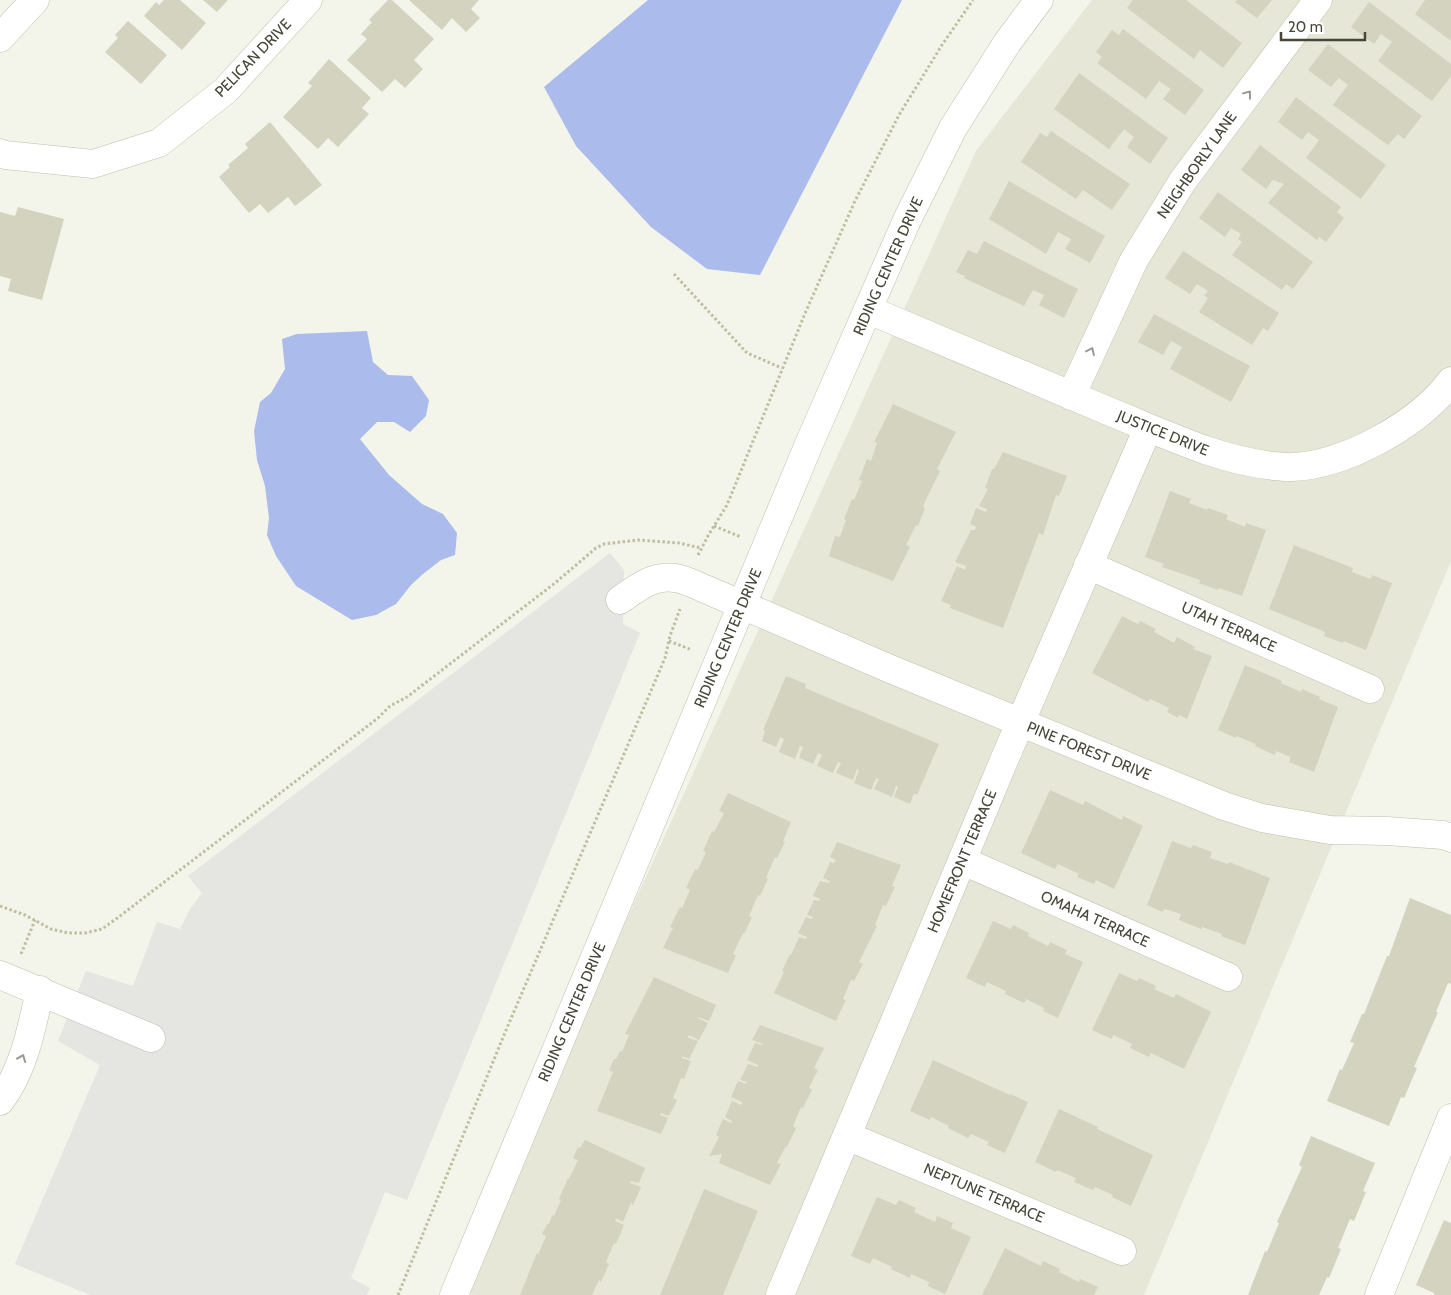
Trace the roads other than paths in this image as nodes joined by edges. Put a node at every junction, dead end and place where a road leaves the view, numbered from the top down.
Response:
1 (35, 0) edge
2 (308, 0) edge
3 (1039, 0) edge
4 (1318, 0) edge
5 (0, 38) edge
6 (0, 153) edge
7 (869, 310) junction
8 (1451, 381) edge
9 (1071, 396) junction
10 (1148, 428) junction
11 (1088, 565) junction
12 (620, 600) dead end
13 (742, 605) junction
14 (1370, 689) dead end
15 (1021, 723) junction
16 (1451, 838) edge
17 (963, 861) junction
18 (0, 975) edge
19 (1228, 977) dead end
20 (40, 990) junction
21 (151, 1038) dead end
22 (0, 1101) edge
23 (1451, 1118) edge
24 (846, 1136) junction
25 (1441, 1170) edge
26 (1122, 1251) dead end
27 (454, 1295) edge
28 (780, 1295) edge
29 (1378, 1295) edge

1 - 5 street
2 - 6 street, PELICAN DRIVE
3 - 7 street, RIDING CENTER DRIVE
9 -> 4 street, NEIGHBORLY LANE
7 - 9 street, JUSTICE DRIVE
7 - 13 street, RIDING CENTER DRIVE
8 - 10 street, JUSTICE DRIVE
9 - 10 street, JUSTICE DRIVE
10 - 11 street, HOMEFRONT TERRACE
11 - 14 street, UTAH TERRACE
11 - 15 street, HOMEFRONT TERRACE
12 - 13 street, PINE FOREST DRIVE
13 - 15 street, PINE FOREST DRIVE
13 - 27 street, RIDING CENTER DRIVE
15 - 16 street, PINE FOREST DRIVE
15 - 17 street, HOMEFRONT TERRACE
17 - 19 street, OMAHA TERRACE
17 - 24 street, HOMEFRONT TERRACE
18 - 20 street
20 - 21 street
22 -> 20 street
23 - 25 street
24 - 26 street, NEPTUNE TERRACE
24 - 28 street, HOMEFRONT TERRACE
25 - 29 street

